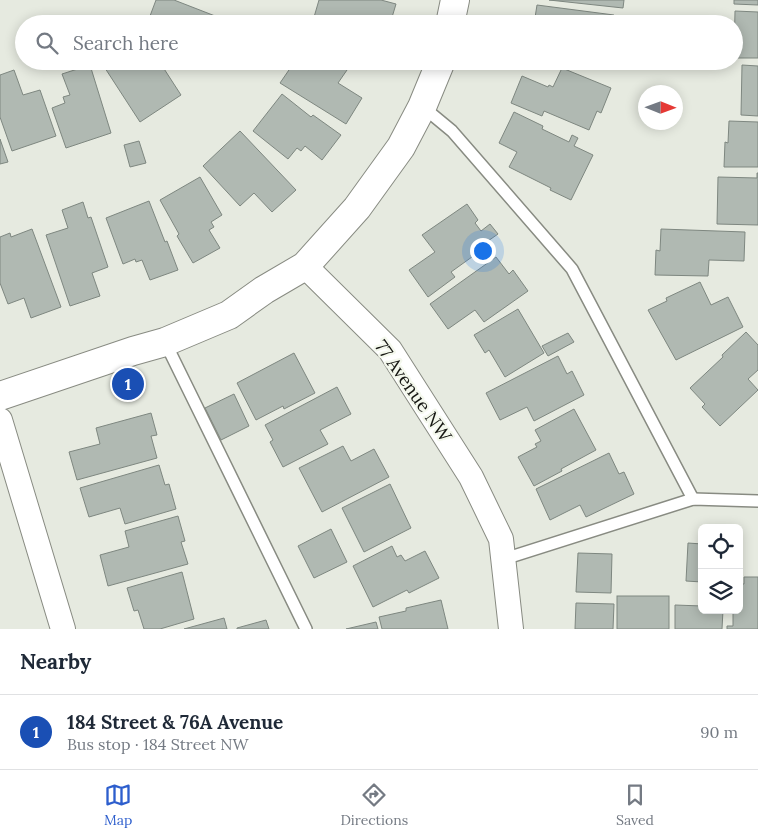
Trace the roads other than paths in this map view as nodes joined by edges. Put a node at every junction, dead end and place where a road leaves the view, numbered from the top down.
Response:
1 (455, 0) edge
2 (452, 15) edge
3 (436, 70) edge
4 (422, 107) junction
5 (305, 266) junction
6 (165, 342) junction
7 (0, 396) edge
8 (0, 420) edge
9 (693, 499) junction
10 (758, 500) edge
11 (504, 559) junction
12 (63, 629) edge
13 (306, 629) edge
14 (511, 629) edge

1 - 2 street
3 - 4 street
4 - 5 street
4 - 9 lane
5 - 6 street
5 - 11 street, 77 Avenue NW
6 - 7 street
6 - 13 lane
8 - 12 street
9 - 10 lane
9 - 11 lane
11 - 14 street, 77 Avenue NW

